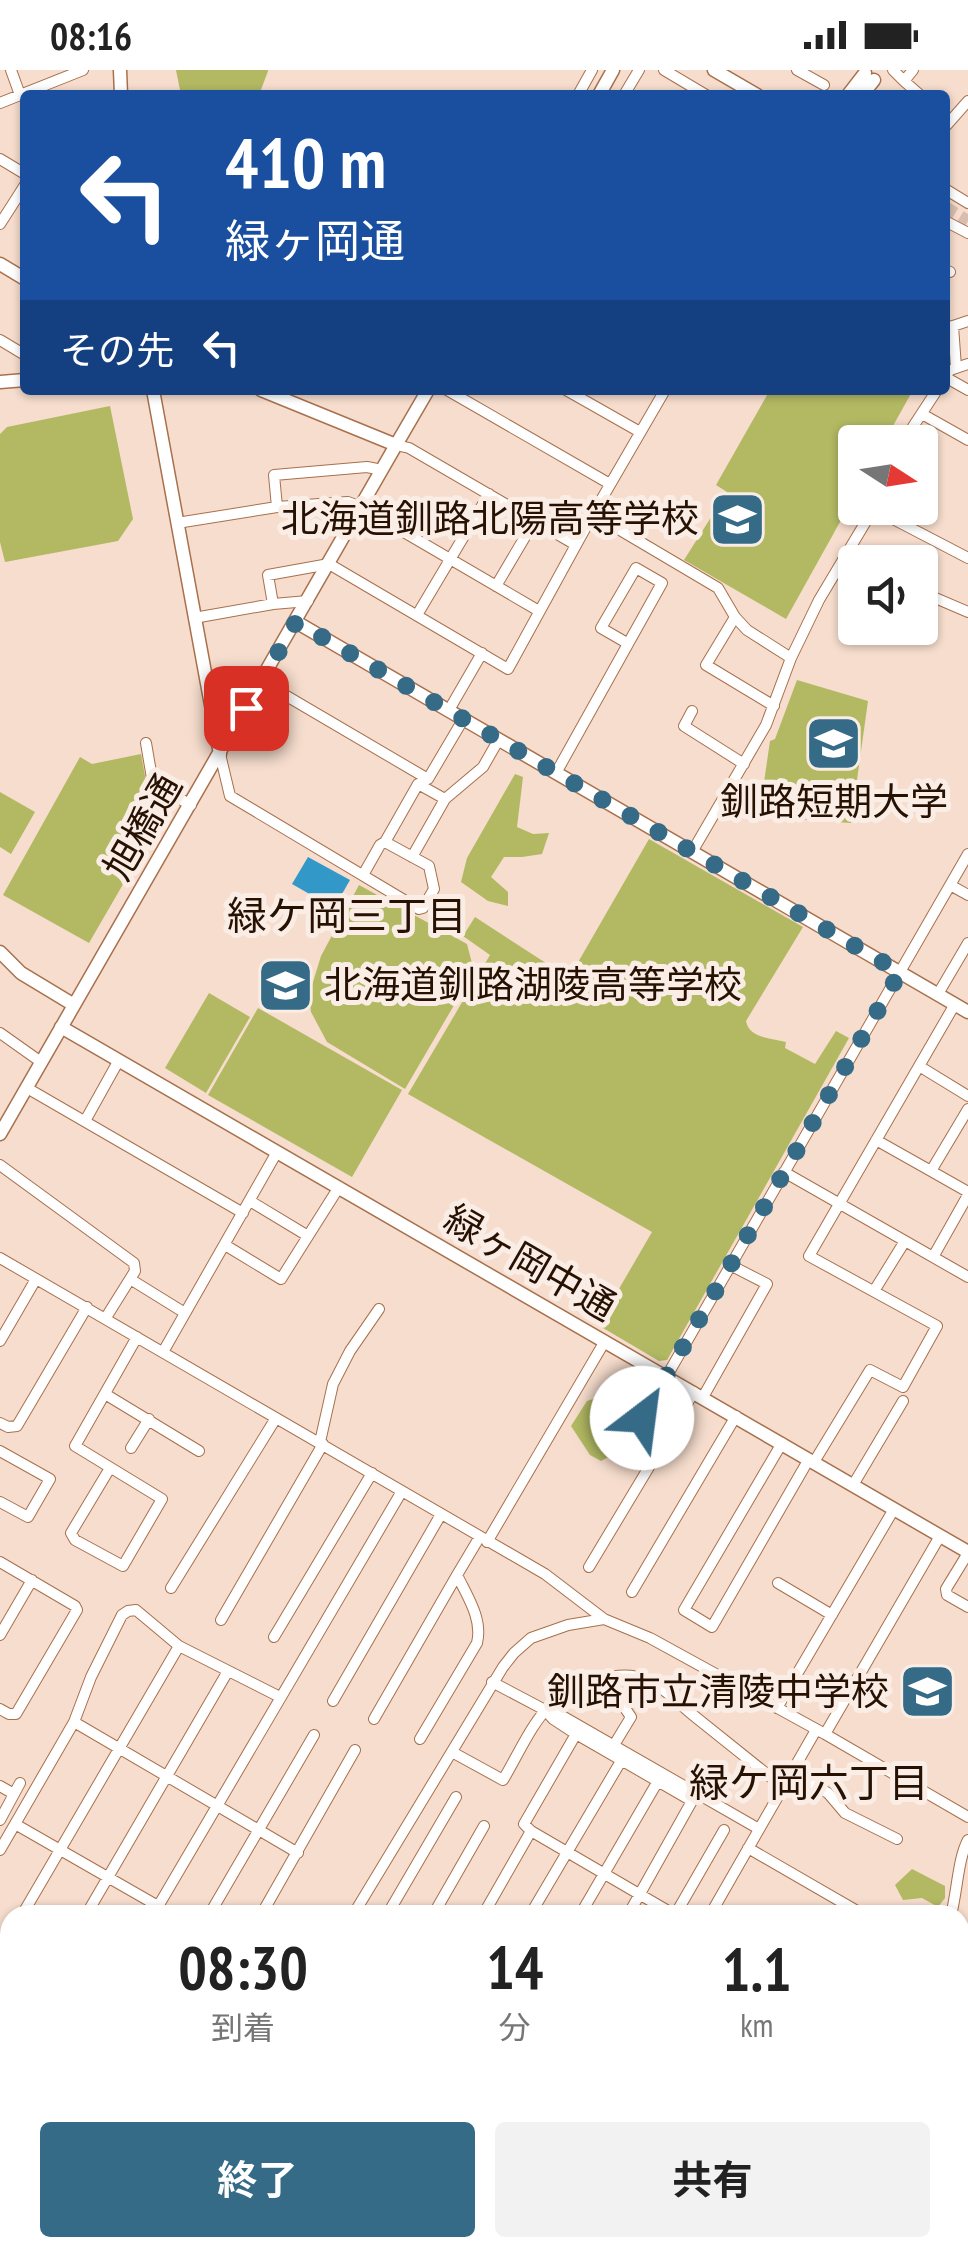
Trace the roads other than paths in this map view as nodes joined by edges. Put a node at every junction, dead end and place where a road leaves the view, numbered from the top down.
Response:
1 (11, 70) edge
2 (83, 70) edge
3 (664, 70) edge
4 (714, 70) edge
5 (797, 70) edge
6 (893, 70) edge
7 (913, 70) edge
8 (904, 81) junction
9 (824, 85) dead end
10 (30, 90) edge
11 (698, 90) edge
12 (748, 90) edge
13 (854, 90) edge
14 (864, 90) edge
15 (914, 90) edge
16 (20, 94) joint
17 (0, 102) edge
18 (20, 193) edge
19 (0, 224) edge
20 (950, 329) edge
21 (962, 366) edge
22 (154, 395) edge
23 (273, 395) edge
24 (425, 395) edge
25 (456, 395) edge
26 (575, 395) edge
27 (662, 395) edge
28 (934, 395) edge
29 (922, 414) junction
30 (915, 425) edge
31 (640, 432) junction
32 (968, 440) edge
33 (396, 444) junction
34 (382, 470) junction
35 (610, 484) junction
36 (489, 494) junction
37 (276, 507) junction
38 (361, 507) junction
39 (593, 514) junction
40 (535, 520) junction
41 (177, 523) junction
42 (906, 525) edge
43 (576, 545) junction
44 (968, 558) edge
45 (451, 560) junction
46 (329, 564) junction
47 (838, 569) edge
48 (496, 586) junction
49 (938, 599) edge
50 (308, 600) junction
51 (274, 604) junction
52 (539, 611) junction
53 (968, 612) edge
54 (418, 615) junction
55 (735, 617) junction
56 (194, 618) junction
57 (296, 622) junction
58 (627, 643) junction
59 (482, 653) junction
60 (790, 658) junction
61 (261, 681) junction
62 (774, 706) junction
63 (449, 710) junction
64 (692, 712) dead end
65 (464, 718) junction
66 (499, 739) junction
67 (146, 742) dead end
68 (220, 754) junction
69 (744, 764) junction
70 (556, 773) junction
71 (445, 799) junction
72 (190, 805) junction
73 (385, 842) junction
74 (692, 852) junction
75 (968, 854) edge
76 (412, 857) junction
77 (362, 876) junction
78 (950, 885) junction
79 (968, 895) edge
80 (968, 943) edge
81 (0, 952) edge
82 (900, 972) junction
83 (938, 994) junction
84 (954, 1004) junction
85 (74, 1005) junction
86 (968, 1012) edge
87 (61, 1027) junction
88 (0, 1032) edge
89 (119, 1060) junction
90 (41, 1062) junction
91 (918, 1066) junction
92 (27, 1088) junction
93 (968, 1096) edge
94 (968, 1109) edge
95 (84, 1121) junction
96 (0, 1134) edge
97 (876, 1140) junction
98 (278, 1152) junction
99 (0, 1164) edge
100 (931, 1171) junction
101 (784, 1172) junction
102 (339, 1187) junction
103 (968, 1194) edge
104 (250, 1201) junction
105 (839, 1204) junction
106 (243, 1213) junction
107 (308, 1236) junction
108 (905, 1241) junction
109 (224, 1245) junction
110 (933, 1257) junction
111 (0, 1258) edge
112 (730, 1265) junction
113 (968, 1277) edge
114 (36, 1279) junction
115 (130, 1280) junction
116 (874, 1292) junction
117 (86, 1308) junction
118 (379, 1309) dead end
119 (185, 1313) junction
120 (105, 1319) junction
121 (137, 1337) junction
122 (0, 1341) edge
123 (606, 1341) junction
124 (163, 1352) junction
125 (666, 1376) junction
126 (105, 1394) junction
127 (699, 1395) junction
128 (904, 1400) dead end
129 (736, 1416) junction
130 (276, 1418) junction
131 (642, 1418) dead end
132 (148, 1419) junction
133 (0, 1422) edge
134 (322, 1443) junction
135 (782, 1443) junction
136 (132, 1448) dead end
137 (0, 1451) edge
138 (199, 1451) dead end
139 (812, 1461) junction
140 (110, 1468) junction
141 (372, 1473) junction
142 (853, 1485) junction
143 (402, 1491) junction
144 (0, 1502) edge
145 (894, 1509) junction
146 (440, 1516) junction
147 (940, 1536) junction
148 (483, 1540) junction
149 (968, 1552) edge
150 (0, 1562) edge
151 (589, 1567) dead end
152 (457, 1575) junction
153 (32, 1580) junction
154 (778, 1583) dead end
155 (171, 1588) dead end
156 (632, 1592) dead end
157 (968, 1607) edge
158 (832, 1615) junction
159 (604, 1619) junction
160 (221, 1620) dead end
161 (0, 1636) edge
162 (274, 1637) dead end
163 (179, 1646) junction
164 (228, 1671) junction
165 (605, 1679) junction
166 (492, 1682) junction
167 (280, 1697) junction
168 (333, 1701) dead end
169 (778, 1708) junction
170 (0, 1709) edge
171 (545, 1710) junction
172 (374, 1719) dead end
173 (74, 1722) junction
174 (820, 1732) junction
175 (576, 1734) junction
176 (314, 1735) dead end
177 (420, 1739) dead end
178 (614, 1745) junction
179 (119, 1747) junction
180 (356, 1750) dead end
181 (452, 1752) junction
182 (621, 1760) junction
183 (791, 1772) junction
184 (167, 1776) junction
185 (658, 1781) junction
186 (0, 1786) edge
187 (783, 1787) junction
188 (456, 1797) dead end
189 (218, 1806) junction
190 (968, 1817) edge
191 (0, 1820) edge
192 (15, 1824) junction
193 (484, 1826) dead end
194 (759, 1829) junction
195 (259, 1830) junction
196 (724, 1830) dead end
197 (530, 1832) junction
198 (897, 1839) dead end
199 (968, 1840) edge
200 (748, 1848) junction
201 (0, 1850) edge
202 (61, 1850) junction
203 (567, 1852) junction
204 (298, 1853) junction
205 (604, 1874) junction
206 (108, 1876) junction
207 (640, 1894) junction
208 (28, 1905) edge
209 (92, 1905) edge
210 (149, 1905) edge
211 (159, 1905) edge
212 (215, 1905) edge
213 (267, 1905) edge
214 (359, 1905) edge
215 (393, 1905) edge
216 (439, 1905) edge
217 (489, 1905) edge
218 (536, 1905) edge
219 (586, 1905) edge
220 (634, 1905) edge
221 (658, 1905) edge
222 (681, 1905) edge
223 (716, 1905) edge
224 (847, 1905) edge
225 (953, 1905) edge

1 - 16 street
2 - 10 street
3 - 11 street
4 - 12 street
5 - 9 street
6 - 8 street
7 - 8 street
8 - 15 street
13 - 14 street
16 - 17 street
18 - 19 street
20 - 21 street
22 - 41 street
23 - 33 street
24 - 33 street, 旭橋通
25 - 35 street
26 - 31 street
27 - 31 street
28 - 29 street
29 - 30 street
29 - 32 street
31 - 35 street
33 - 34 street, 旭橋通
33 - 36 street
34 - 37 street
34 - 38 street, 旭橋通
35 - 39 street
36 - 40 street
36 - 45 street
37 - 38 street
37 - 41 street
38 - 45 street
38 - 46 street, 旭橋通
39 - 43 street
39 - 55 street
40 - 43 street
40 - 48 street
41 - 56 street
42 - 44 street
43 - 52 street
45 - 48 street
45 - 54 street
46 - 50 street, 旭橋通
46 - 51 street
46 - 54 street
47 - 60 street
48 - 52 street
49 - 53 street
50 - 51 street
50 - 57 street, 旭橋通
51 - 56 street
52 - 59 street
54 - 59 street
55 - 60 street
55 - 62 street
56 - 68 street
57 - 61 street, 旭橋通
57 - 63 street
58 - 58 street
58 - 70 street
59 - 63 street
60 - 62 street
61 - 65 street
61 - 68 street, 旭橋通
62 - 69 street
63 - 65 street
64 - 69 street
65 - 66 street
66 - 70 street
66 - 71 street
67 - 72 street
68 - 72 street, 旭橋通
68 - 77 street
69 - 74 street
70 - 74 street
71 - 73 street
71 - 76 street
72 - 85 street, 旭橋通
73 - 76 street
73 - 77 street
74 - 82 street
75 - 78 street
76 - 77 street
78 - 79 street
78 - 82 street
80 - 83 street
81 - 85 street
82 - 83 street
82 - 101 street
83 - 84 street
84 - 86 street
84 - 91 street
85 - 87 street, 旭橋通
87 - 89 street, 緑ヶ岡中通
87 - 90 street, 旭橋通
88 - 90 street
89 - 95 street
89 - 98 street, 緑ヶ岡中通
90 - 92 street, 旭橋通
91 - 93 street
91 - 97 street
92 - 95 street
92 - 96 street, 旭橋通
94 - 100 street
95 - 106 street
97 - 100 street
97 - 105 street
98 - 102 street, 緑ヶ岡中通
98 - 104 street
99 - 115 street
100 - 103 street
101 - 105 street
101 - 112 street
102 - 107 street
102 - 123 street, 緑ヶ岡中通
103 - 110 street
104 - 106 street
104 - 107 street
105 - 108 street
105 - 116 street
106 - 109 street
107 - 109 street
108 - 110 street
108 - 116 street
109 - 119 street
110 - 113 street
111 - 114 street
112 - 125 street
112 - 127 street
114 - 117 street
114 - 122 street
115 - 119 street
115 - 120 street
116 - 139 street
117 - 120 street
117 - 133 street
118 - 134 street
119 - 124 street
120 - 121 street
121 - 124 street
121 - 126 street
123 - 125 street, 緑ヶ岡中通
123 - 148 street
124 - 130 street
125 - 127 street, 緑ヶ岡中通
125 - 131 street
126 - 132 street
126 - 140 street
127 - 129 street, 緑ヶ岡中通
127 - 151 street
128 - 142 street
129 - 135 street, 緑ヶ岡中通
129 - 156 street
130 - 134 street
130 - 155 street
132 - 136 street
132 - 138 street
134 - 141 street
134 - 160 street
135 - 139 street, 緑ヶ岡中通
135 - 139 street
137 - 144 street
139 - 142 street, 緑ヶ岡中通
140 - 140 street
141 - 143 street
141 - 162 street
142 - 145 street, 緑ヶ岡中通
143 - 146 street
143 - 167 street
145 - 147 street, 緑ヶ岡中通
145 - 158 street
146 - 148 street
146 - 168 street
147 - 149 street, 緑ヶ岡中通
147 - 174 street
148 - 152 street
148 - 159 street
149 - 157 street
150 - 153 street
152 - 172 street
152 - 177 street
153 - 161 street
153 - 170 street
154 - 158 street
158 - 169 street
159 - 166 street
159 - 169 street
163 - 164 street
163 - 173 street
163 - 179 street
164 - 167 street
164 - 184 street
165 - 171 street
165 - 178 street
165 - 187 street
166 - 171 street
166 - 181 street
167 - 189 street
169 - 174 street
171 - 175 street
171 - 178 street
171 - 181 street
173 - 179 street
173 - 192 street
174 - 183 street
174 - 190 street
175 - 182 street
175 - 197 street
176 - 195 street
178 - 194 street
179 - 184 street
179 - 202 street
180 - 204 street
181 - 214 street
182 - 185 street
182 - 203 street
183 - 187 street
183 - 198 street
184 - 189 street
184 - 206 street
185 - 205 street
185 - 207 street
186 - 191 street
187 - 194 street
188 - 215 street
189 - 195 street
189 - 211 street
192 - 201 street
192 - 202 street
193 - 216 street
194 - 200 street
195 - 204 street
195 - 212 street
196 - 222 street
197 - 203 street
197 - 217 street
199 - 225 street
200 - 223 street
200 - 224 street
202 - 206 street
202 - 208 street
203 - 205 street
203 - 218 street
204 - 213 street
205 - 207 street
205 - 219 street
206 - 209 street
206 - 210 street
207 - 220 street
207 - 221 street

